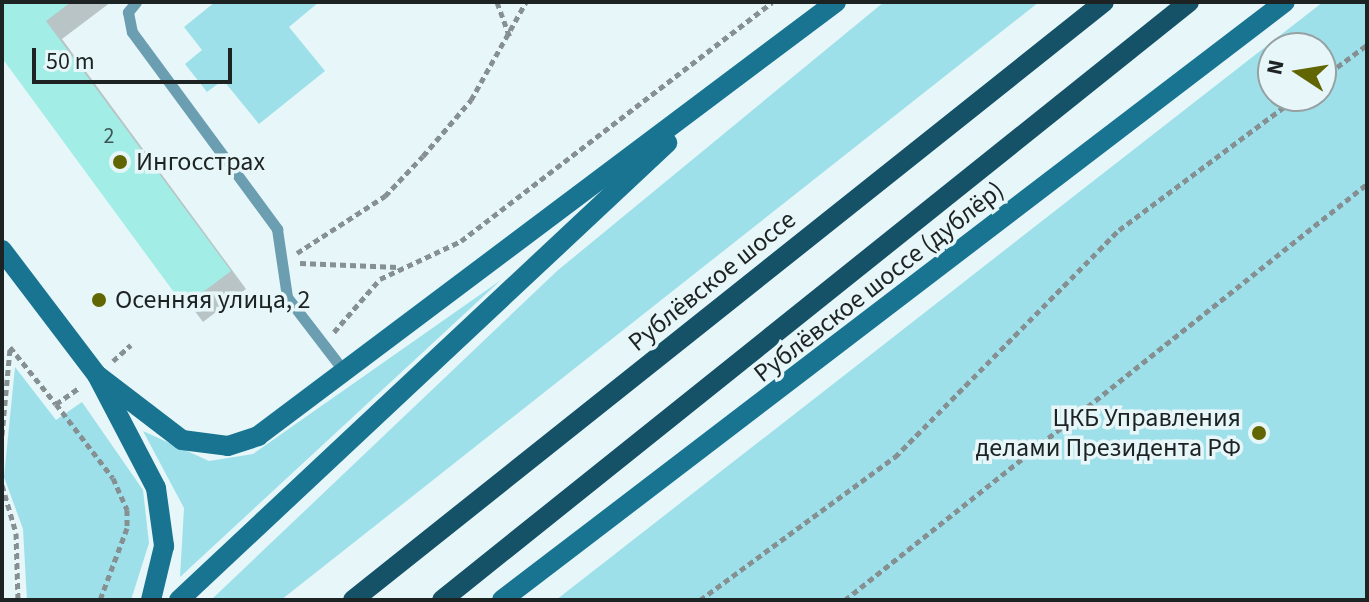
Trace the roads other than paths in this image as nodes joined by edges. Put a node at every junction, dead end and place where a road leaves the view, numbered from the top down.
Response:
1 (136, 2) edge
2 (836, 2) edge
3 (1104, 2) edge
4 (1189, 2) edge
5 (1285, 2) edge
6 (751, 64) junction
7 (2, 250) edge
8 (97, 375) junction
9 (346, 375) junction
10 (151, 600) edge
11 (179, 600) edge
12 (353, 600) edge
13 (442, 600) edge
14 (502, 600) edge

1 - 9 lane
2 - 6 main road
3 - 12 main road, Рублёвское шоссе
4 - 13 main road
5 - 14 main road, Рублёвское шоссе (дублёр)
6 - 9 main road
6 - 11 main road
7 - 8 main road
8 - 9 main road
8 - 10 main road

